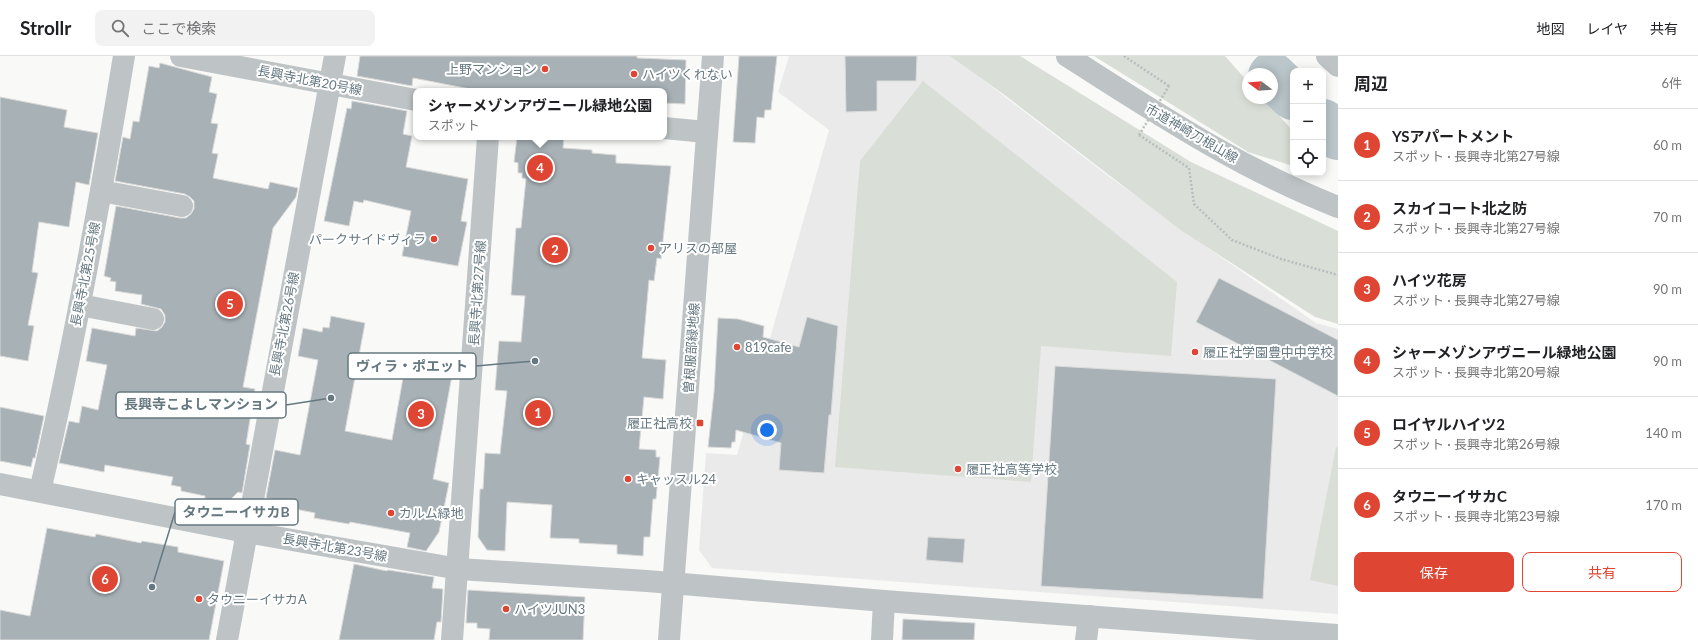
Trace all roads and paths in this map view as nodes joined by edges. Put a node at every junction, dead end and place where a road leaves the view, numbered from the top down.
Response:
1 (124, 56) edge
2 (181, 56) edge
3 (335, 56) edge
4 (713, 56) edge
5 (1067, 56) edge
6 (1124, 56) edge
7 (1327, 56) edge
8 (1338, 66) edge
9 (329, 84) junction
10 (413, 99) edge
11 (667, 128) edge
12 (706, 132) junction
13 (488, 140) edge
14 (101, 191) junction
15 (1330, 204) edge
16 (182, 206) dead end
17 (1338, 275) edge
18 (80, 305) junction
19 (153, 319) dead end
20 (0, 484) edge
21 (40, 491) junction
22 (246, 532) junction
23 (458, 569) junction
24 (673, 582) junction
25 (884, 601) junction
26 (1088, 616) junction
27 (1338, 635) edge
28 (1289, 636) edge
29 (227, 640) edge
30 (452, 640) edge
31 (669, 640) edge
32 (882, 640) edge
33 (1086, 640) edge

1 - 14 street, 長興寺北第25号線
2 - 9 street, 長興寺北第20号線
3 - 9 street, 長興寺北第26号線
4 - 12 street, 曽根服部緑地線
5 - 15 street, 市道神崎刀根山線
6 - 17 path, bridge
7 - 8 street
9 - 10 street, 長興寺北第20号線
9 - 22 street, 長興寺北第26号線
11 - 12 street
12 - 24 street, 曽根服部緑地線
13 - 23 street, 長興寺北第27号線
14 - 16 street
14 - 18 street, 長興寺北第25号線
18 - 19 street
18 - 21 street, 長興寺北第25号線
20 - 21 street, 長興寺北第23号線
21 - 22 street, 長興寺北第23号線
22 - 23 street, 長興寺北第23号線
22 - 29 street, 長興寺北第26号線
23 - 24 street, 長興寺北第23号線
23 - 30 street, 長興寺北第27号線
24 - 25 street, 長興寺北第23号線
24 - 31 street, 曽根服部緑地線
25 - 26 street, 長興寺北第23号線
25 - 32 street
26 - 28 street, 長興寺北第23号線
26 - 33 street
27 - 28 street, 長興寺北第23号線

